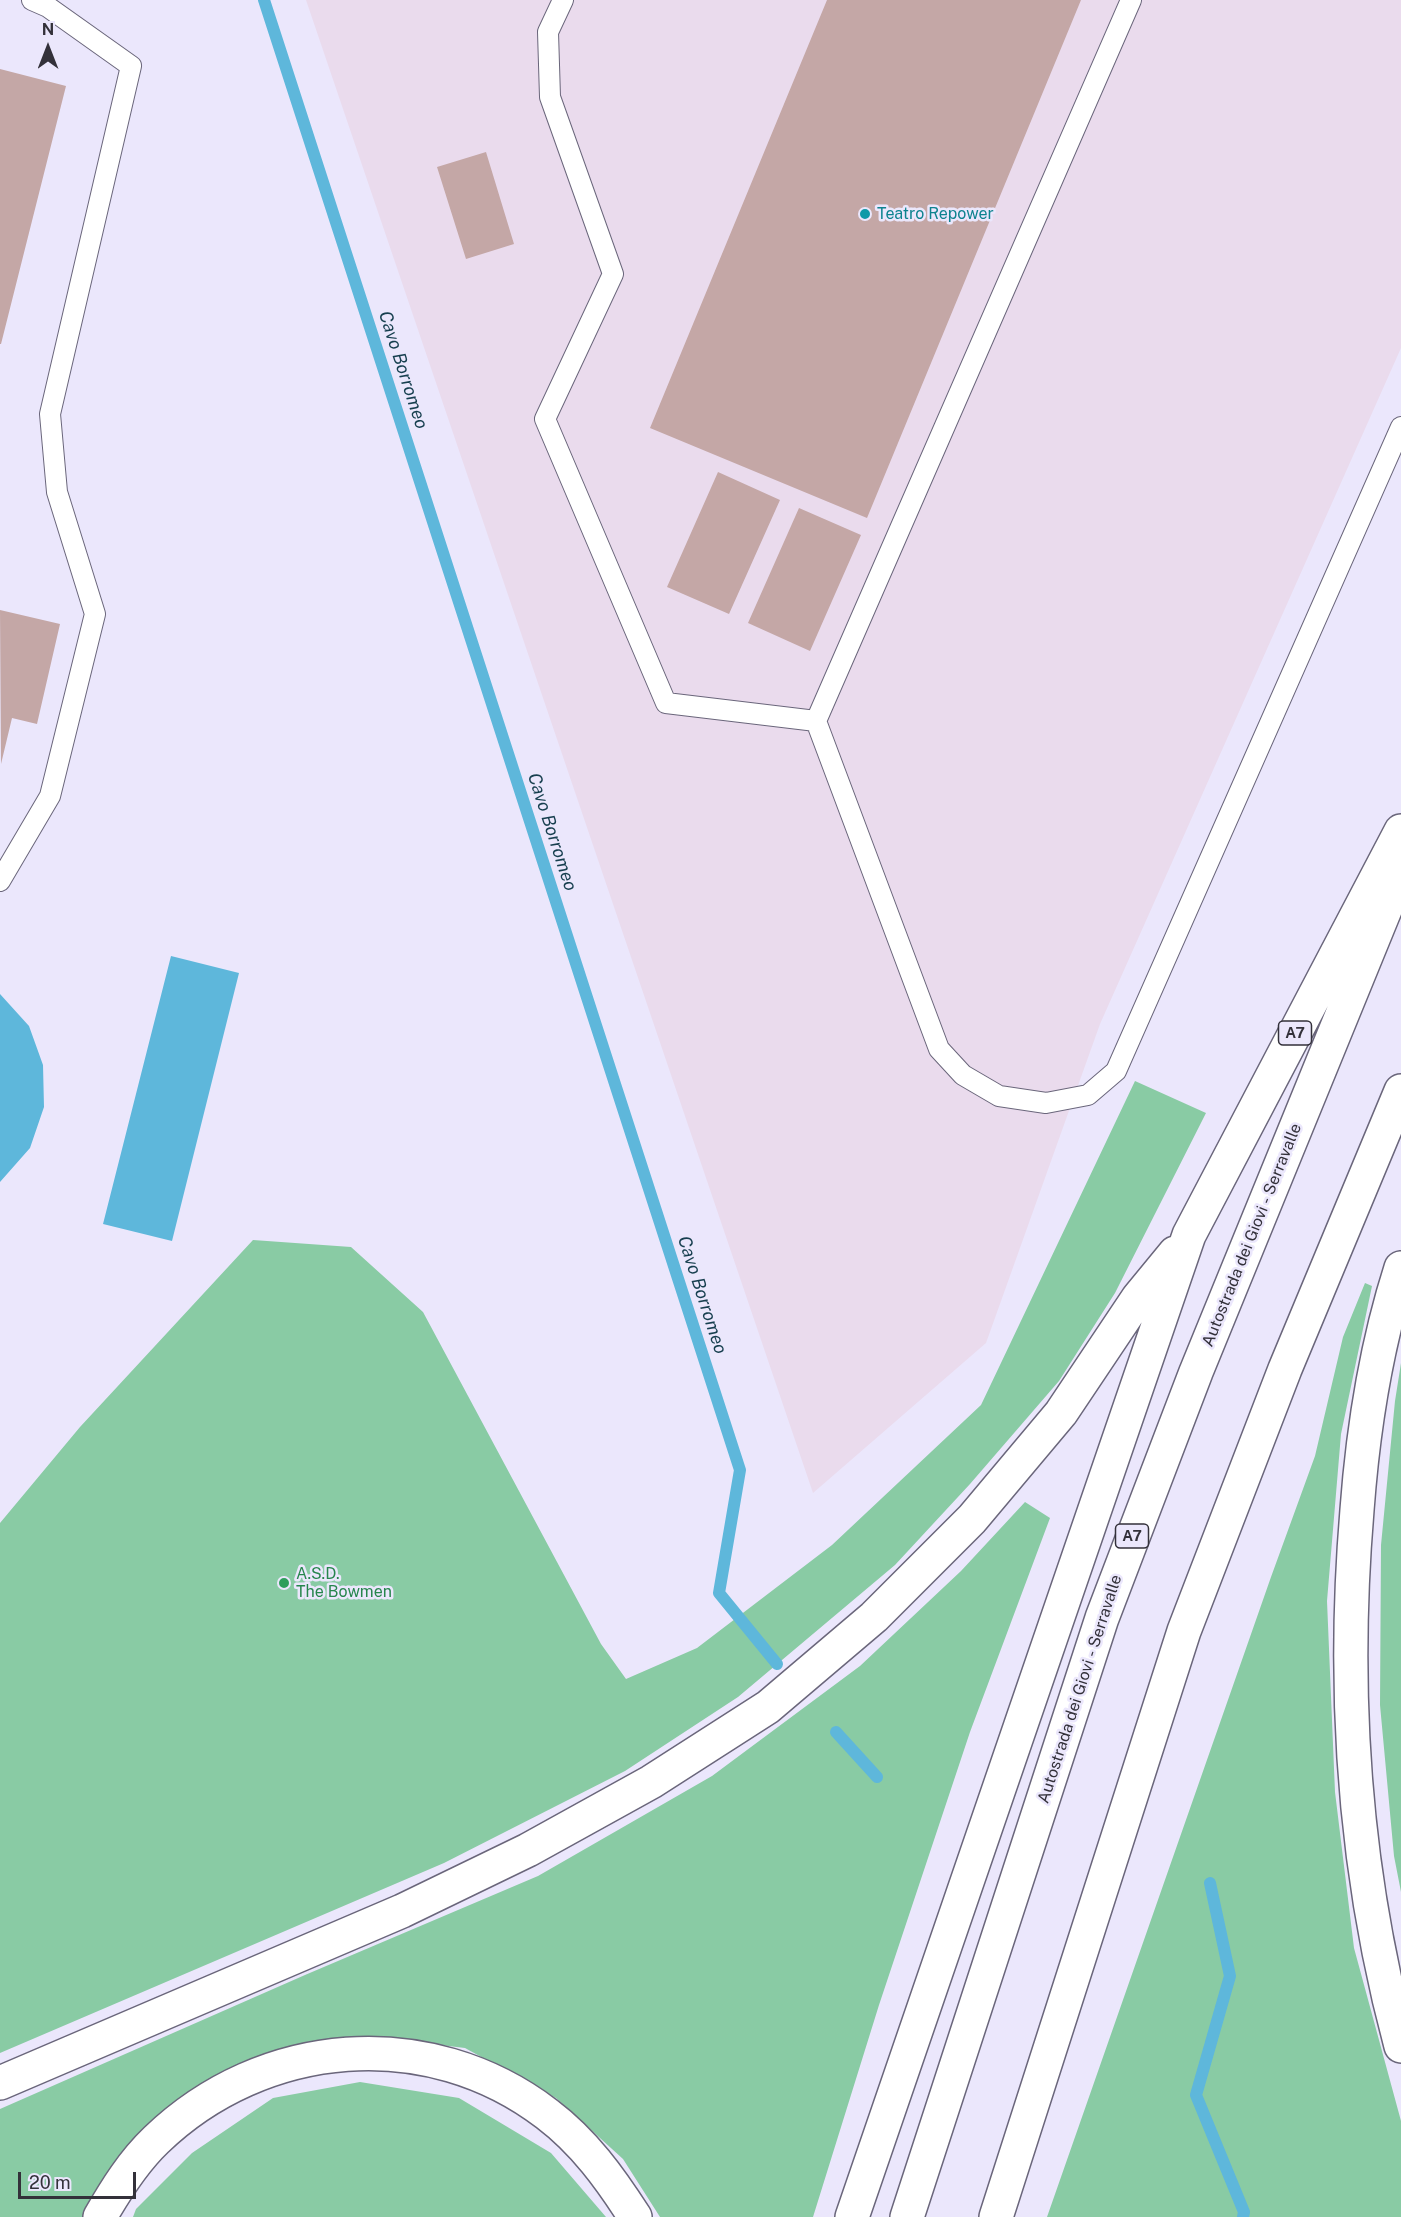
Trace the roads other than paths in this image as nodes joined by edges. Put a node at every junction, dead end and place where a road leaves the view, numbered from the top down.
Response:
1 (32, 0) edge
2 (562, 0) edge
3 (1131, 0) edge
4 (1401, 427) edge
5 (816, 721) junction
6 (1401, 831) edge
7 (1401, 871) edge
8 (0, 881) edge
9 (1401, 1090) edge
10 (1189, 1235) junction
11 (1401, 1268) edge
12 (1401, 2046) edge
13 (0, 2083) edge
14 (100, 2217) edge
15 (635, 2217) edge
16 (852, 2217) edge
17 (907, 2217) edge
18 (996, 2217) edge

1 - 8 lane
2 - 5 lane
3 - 5 lane
4 - 5 lane
6 - 10 highway, A7
7 - 17 highway, Autostrada dei Giovi - Serravalle / A7
9 - 18 highway
10 - 13 highway
10 - 16 highway, A7
11 - 12 highway
14 - 15 highway

